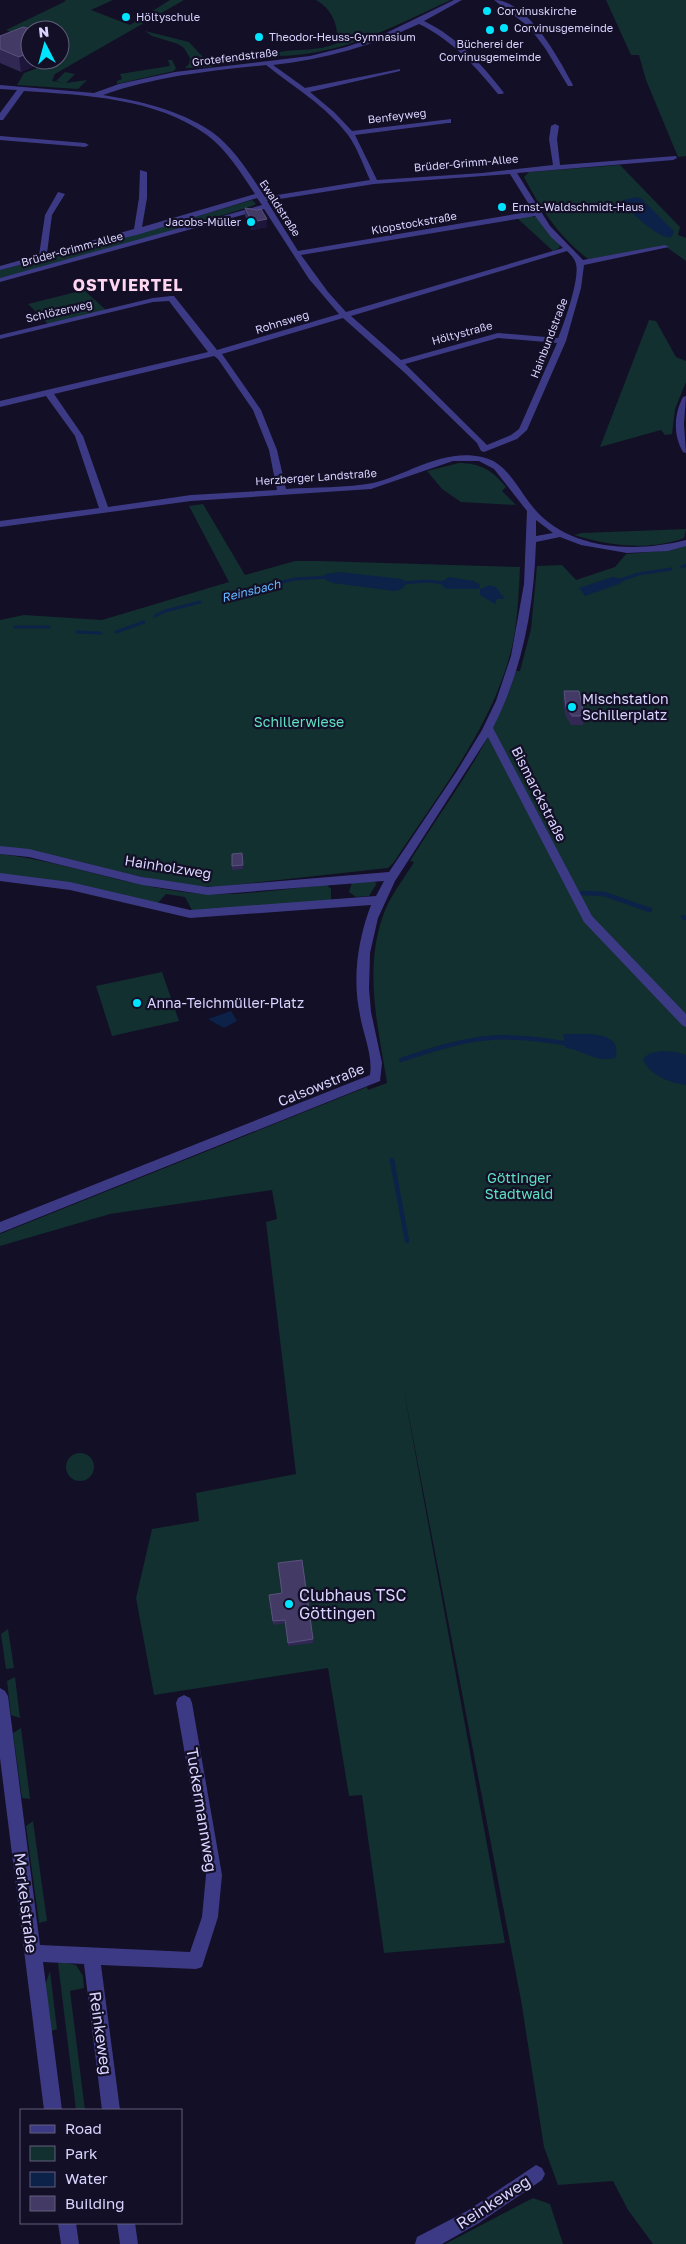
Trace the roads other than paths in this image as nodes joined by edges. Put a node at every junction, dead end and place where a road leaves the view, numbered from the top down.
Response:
1 (458, 0) edge
2 (497, 0) edge
3 (418, 21) junction
4 (267, 63) junction
5 (398, 70) dead end
6 (570, 85) dead end
7 (0, 87) edge
8 (22, 88) junction
9 (303, 91) junction
10 (500, 93) dead end
11 (96, 95) junction
12 (0, 118) edge
13 (448, 121) dead end
14 (556, 126) dead end
15 (350, 133) junction
16 (0, 138) edge
17 (85, 145) dead end
18 (673, 158) dead end
19 (557, 167) junction
20 (512, 171) junction
21 (143, 172) dead end
22 (374, 182) junction
23 (61, 194) dead end
24 (262, 201) junction
25 (537, 213) junction
26 (137, 232) junction
27 (665, 247) dead end
28 (567, 249) junction
29 (296, 254) junction
30 (43, 258) junction
31 (581, 262) junction
32 (0, 268) edge
33 (0, 280) edge
34 (346, 314) junction
35 (0, 337) edge
36 (562, 341) junction
37 (215, 353) junction
38 (400, 363) junction
39 (48, 392) junction
40 (686, 399) edge
41 (0, 404) edge
42 (484, 449) junction
43 (686, 450) edge
44 (478, 458) junction
45 (282, 491) junction
46 (104, 509) junction
47 (531, 512) junction
48 (0, 524) edge
49 (560, 534) junction
50 (532, 540) junction
51 (686, 543) edge
52 (488, 727) junction
53 (0, 850) edge
54 (393, 876) junction
55 (0, 878) edge
56 (379, 900) junction
57 (686, 1022) edge
58 (0, 1228) edge
59 (0, 1696) edge
60 (184, 1703) dead end
61 (32, 1953) junction
62 (91, 1956) junction
63 (53, 2109) edge
64 (111, 2109) edge
65 (536, 2174) dead end
66 (67, 2224) edge
67 (126, 2224) edge
68 (70, 2244) edge
69 (129, 2244) edge
70 (424, 2244) edge

1 - 3 street, Grotefendstraße
2 - 6 street
3 - 4 street, Grotefendstraße
3 - 10 street
4 - 9 street
4 - 11 street, Grotefendstraße
5 - 9 street
7 - 8 street, Ewaldstraße
8 - 11 street, Ewaldstraße
8 - 12 street
9 - 15 street
11 - 24 street, Ewaldstraße
13 - 15 street, Benfeyweg
14 - 19 street
15 - 22 street
16 - 17 street
18 - 19 street, Brüder-Grimm-Allee
19 - 20 street, Brüder-Grimm-Allee
20 - 22 street, Brüder-Grimm-Allee
20 - 25 street
21 - 26 street
22 - 24 street, Brüder-Grimm-Allee
23 - 30 street
24 - 26 street, Brüder-Grimm-Allee
24 - 29 street, Ewaldstraße
24 - 33 street, Brüder-Grimm-Allee
25 - 28 street
25 - 29 street, Klopstockstraße
26 - 30 street, Brüder-Grimm-Allee
27 - 31 street
28 - 31 street
28 - 34 street, Rohnsweg
29 - 34 street, Ewaldstraße
30 - 32 street, Brüder-Grimm-Allee
31 - 36 street, Hainbundstraße
34 - 37 street, Rohnsweg
34 - 38 street, Ewaldstraße
35 - 37 street, Schlözerweg
36 - 38 street, Höltystraße
36 - 42 street, Hainbundstraße
37 - 39 street, Rohnsweg
37 - 45 street
38 - 42 street, Ewaldstraße
39 - 41 street, Rohnsweg
39 - 46 street
40 - 43 street
42 - 44 street
44 - 45 street, Herzberger Landstraße
44 - 47 street
45 - 46 street, Herzberger Landstraße
46 - 48 street, Herzberger Landstraße
47 - 49 street
47 - 50 street
49 - 50 street
49 - 51 street
50 - 52 street
52 - 54 street, Calsowstraße
52 - 57 street, Bismarckstraße
53 - 54 street, Hainholzweg
54 - 56 street, Calsowstraße
55 - 56 street
56 - 58 street, Calsowstraße
59 - 61 street, Merkelstraße
60 - 62 street, Tuckermannweg
61 - 62 street, Tuckermannweg
61 - 63 street, Merkelstraße
62 - 64 street, Reinkeweg
65 - 70 street, Reinkeweg
66 - 68 street
67 - 69 street

